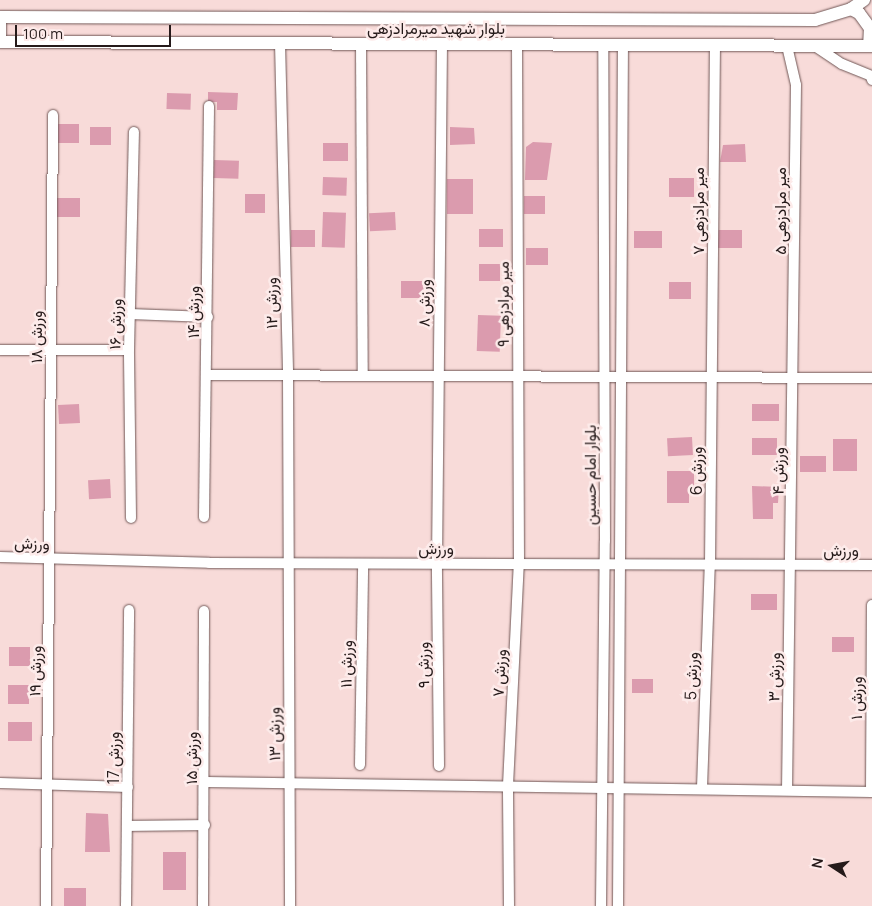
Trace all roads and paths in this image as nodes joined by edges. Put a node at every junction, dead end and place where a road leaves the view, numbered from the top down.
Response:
1 (864, 0) edge
2 (851, 9) junction
3 (0, 17) edge
4 (0, 22) edge
5 (0, 38) edge
6 (0, 42) edge
7 (280, 43) junction
8 (362, 44) junction
9 (442, 44) junction
10 (517, 44) junction
11 (603, 45) junction
12 (623, 45) junction
13 (715, 45) junction
14 (787, 46) junction
15 (815, 46) junction
16 (870, 46) edge
17 (872, 80) edge
18 (209, 106) dead end
19 (53, 115) dead end
20 (134, 132) dead end
21 (130, 314) junction
22 (208, 317) junction
23 (0, 350) edge
24 (51, 350) junction
25 (129, 350) junction
26 (208, 375) junction
27 (288, 375) junction
28 (364, 376) junction
29 (439, 376) junction
30 (519, 376) junction
31 (605, 377) junction
32 (620, 377) junction
33 (711, 377) junction
34 (795, 377) junction
35 (872, 378) edge
36 (204, 517) dead end
37 (131, 518) dead end
38 (0, 557) edge
39 (52, 559) junction
40 (287, 562) junction
41 (605, 562) junction
42 (437, 563) junction
43 (519, 563) junction
44 (620, 563) junction
45 (363, 564) junction
46 (710, 564) junction
47 (791, 565) junction
48 (872, 566) edge
49 (872, 606) edge
50 (129, 610) dead end
51 (204, 611) dead end
52 (360, 765) dead end
53 (439, 766) dead end
54 (206, 782) junction
55 (0, 783) edge
56 (48, 784) junction
57 (289, 784) junction
58 (508, 785) junction
59 (602, 786) junction
60 (618, 786) junction
61 (128, 787) junction
62 (702, 788) junction
63 (787, 790) junction
64 (871, 792) edge
65 (206, 825) junction
66 (128, 826) junction
67 (46, 906) edge
68 (126, 906) edge
69 (203, 906) edge
70 (290, 906) edge
71 (509, 906) edge
72 (601, 906) edge
73 (618, 906) edge

1 - 2 main road, بلوار شهید میرمرادزهی
2 - 3 main road, بلوار شهید میرمرادزهی
2 - 16 main road
4 - 5 main road
6 - 7 main road, بلوار شهید میرمرادزهی
7 - 8 main road, بلوار شهید میرمرادزهی
7 - 27 street, ورزش ۱۲
8 - 9 main road, بلوار شهید میرمرادزهی
8 - 28 street
9 - 10 main road, بلوار شهید میرمرادزهی
9 - 29 street, ورزش ۸
10 - 11 main road, بلوار شهید میرمرادزهی
10 - 30 street, میر مرادزهی ۹
11 - 12 main road, بلوار شهید میرمرادزهی
11 - 31 street, بلوار امام حسین
12 - 13 main road, بلوار شهید میرمرادزهی
12 - 32 street, بلوار امام حسین
13 - 14 main road, بلوار شهید میرمرادزهی
13 - 33 street, میر مرادزهی ۷
14 - 15 main road, بلوار شهید میرمرادزهی
14 - 34 street, میر مرادزهی ۵
15 - 16 main road, بلوار شهید میرمرادزهی
15 - 17 street
18 - 22 street, ورزش ۱۴
19 - 24 street, ورزش ۱۸
20 - 21 street, ورزش ۱۶
21 - 22 street
21 - 25 street, ورزش ۱۶
22 - 26 street, ورزش ۱۴
23 - 24 street
24 - 25 street
24 - 39 street, ورزش ۱۸
25 - 37 street, ورزش ۱۶
26 - 27 street
26 - 36 street, ورزش ۱۴
27 - 28 street
27 - 40 street, ورزش ۱۲
28 - 29 street
29 - 30 street
29 - 42 street, ورزش ۸
30 - 31 street
30 - 43 street, میر مرادزهی ۹
31 - 32 street
31 - 41 street, بلوار امام حسین
32 - 33 street
32 - 44 street, بلوار امام حسین
33 - 34 street
33 - 46 street, ورزش 6
34 - 35 street
34 - 47 street, ورزش ۴
38 - 39 street, ورزش
39 - 40 street, ورزش
39 - 56 street, ورزش ۱۹
40 - 45 street, ورزش
40 - 57 street, ورزش ۱۳
41 - 43 street, ورزش
41 - 44 street, ورزش
41 - 59 street, بلوار امام حسین
42 - 43 street, ورزش
42 - 45 street, ورزش
42 - 53 street, ورزش ۹
43 - 58 street, ورزش ۷
44 - 46 street, ورزش
44 - 60 street, بلوار امام حسین
45 - 52 street, ورزش ۱۱
46 - 47 street, ورزش
46 - 62 street, ورزش 5
47 - 48 street, ورزش
47 - 63 street, ورزش ۳
49 - 64 street, ورزش ۱
50 - 61 street, ورزش 17
51 - 54 street, ورزش ۱۵
54 - 57 street
54 - 65 street, ورزش ۱۵
55 - 56 street
56 - 61 street
56 - 67 street, ورزش ۱۹
57 - 58 street
57 - 70 street, ورزش ۱۳
58 - 59 street
58 - 71 street, ورزش ۷
59 - 60 street
59 - 72 street, بلوار امام حسین
60 - 62 street
60 - 73 street, بلوار امام حسین
61 - 66 street, ورزش 17
62 - 63 street
63 - 64 street
65 - 66 street
65 - 69 street, ورزش ۱۵
66 - 68 street, ورزش 17

